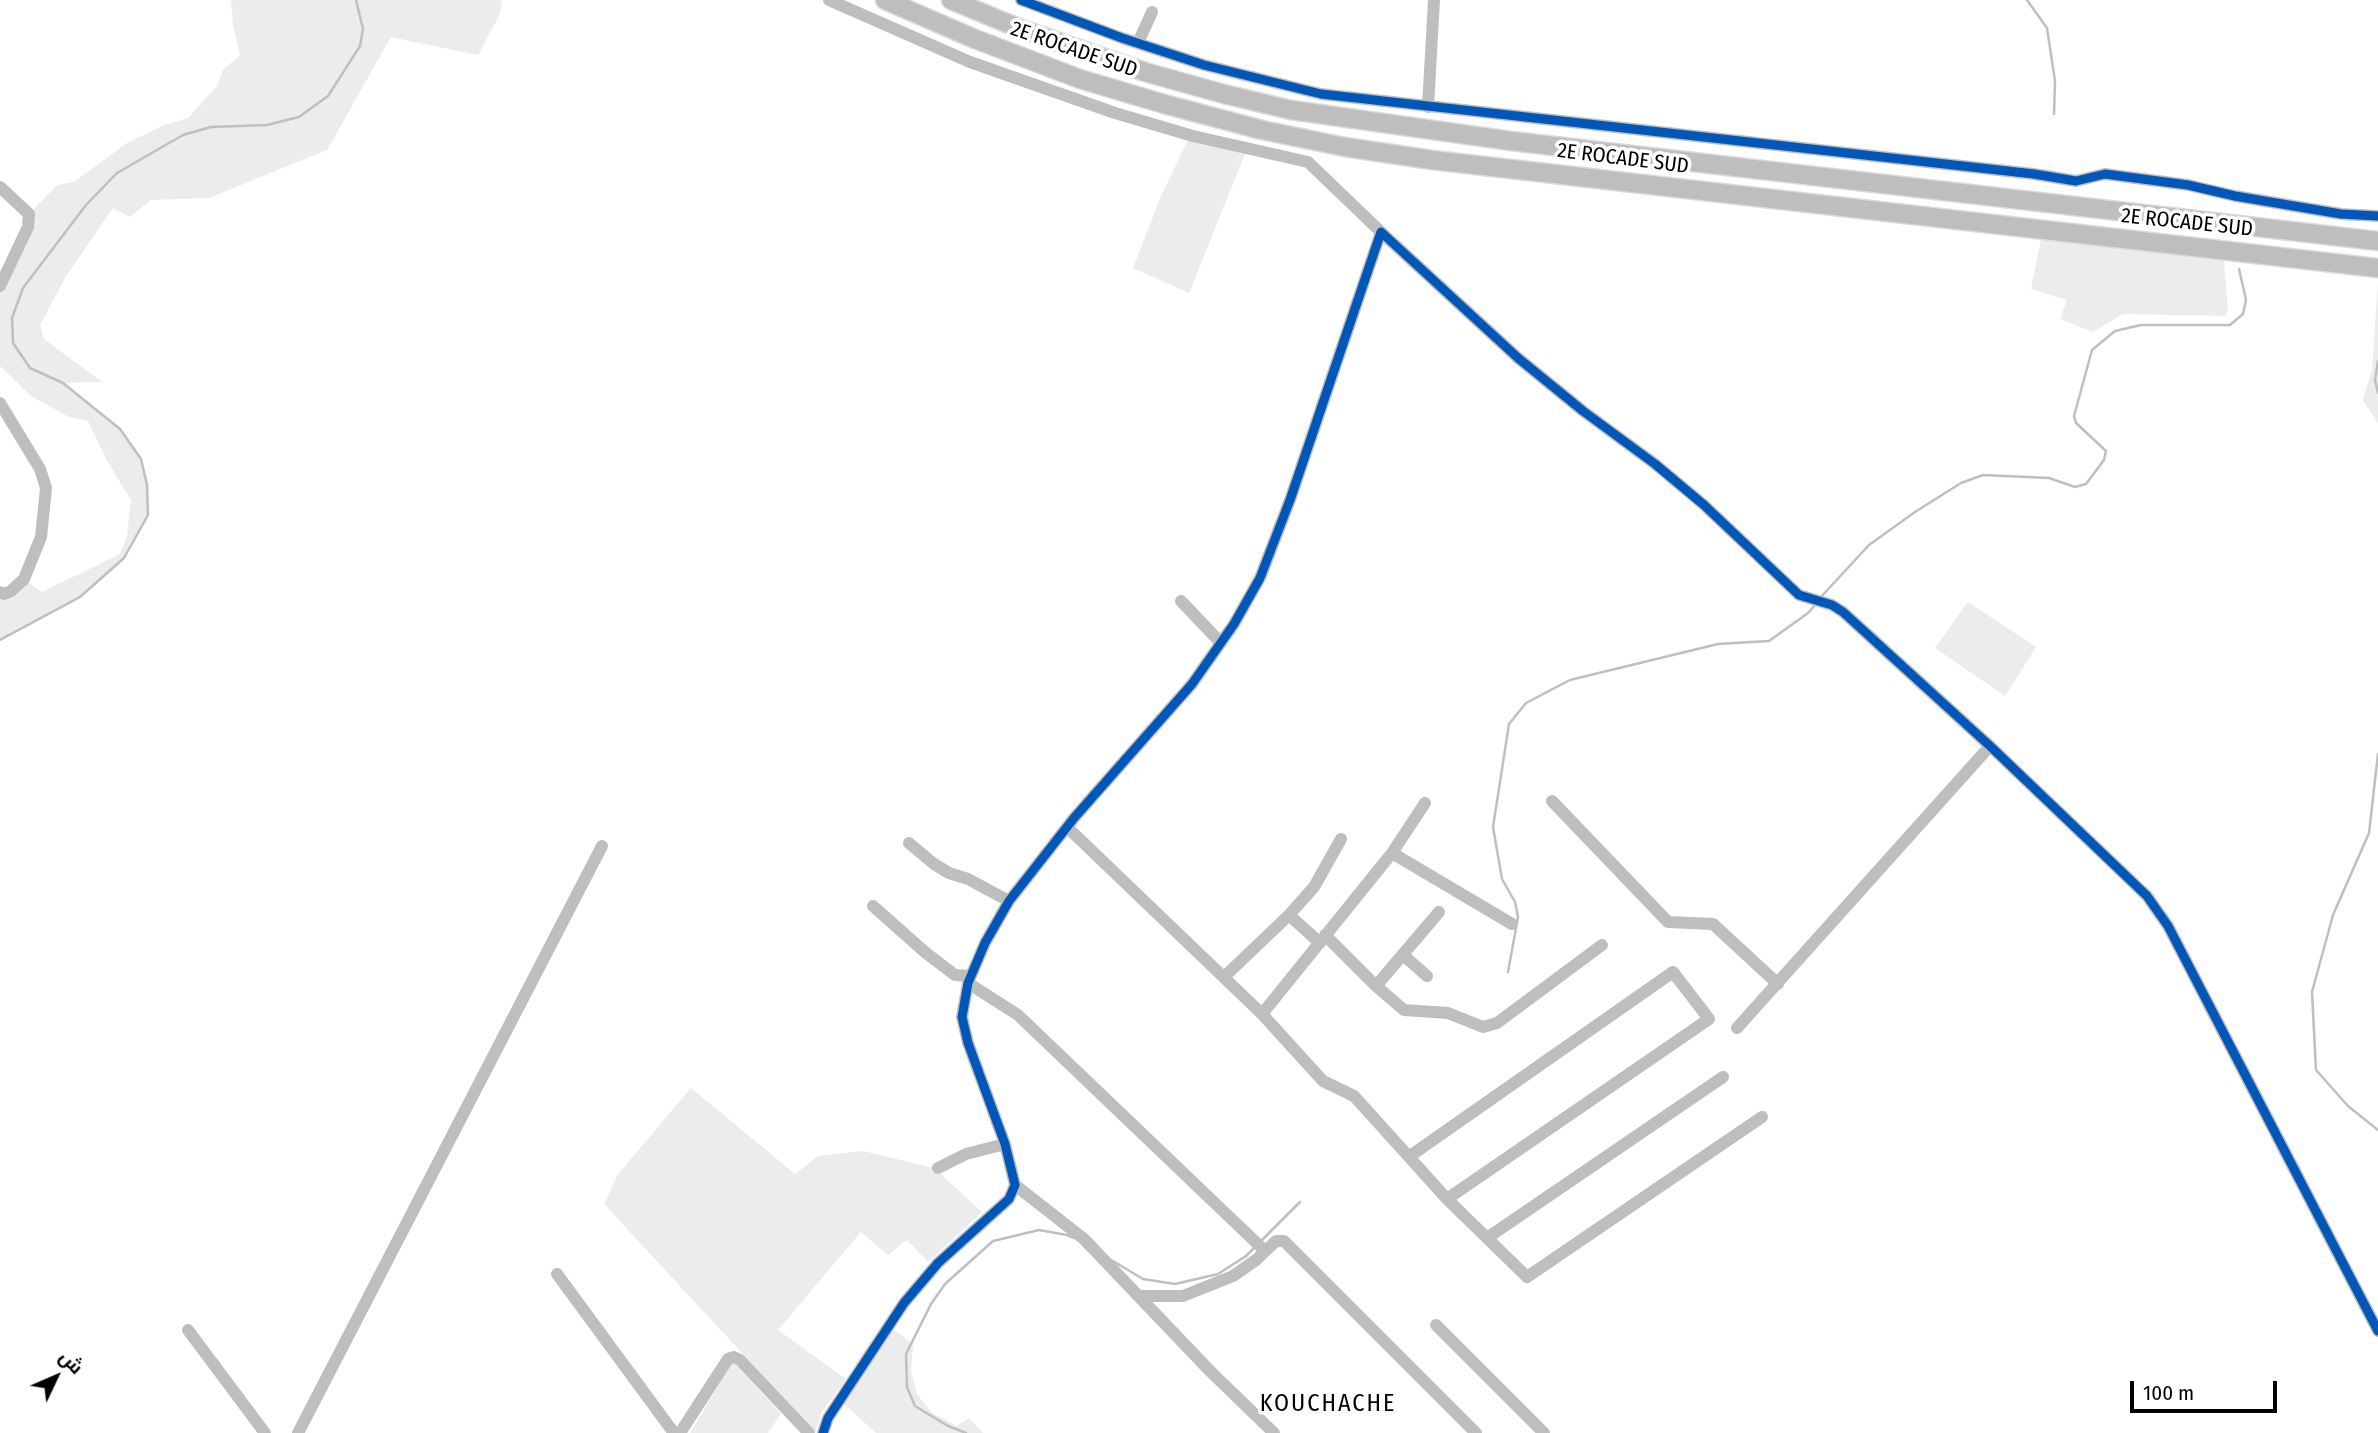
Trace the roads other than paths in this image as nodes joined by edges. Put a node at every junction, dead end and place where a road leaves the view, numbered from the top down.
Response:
1 (829, 0) edge
2 (885, 0) edge
3 (951, 0) edge
4 (1021, 0) edge
5 (1434, 0) edge
6 (1152, 12) dead end
7 (1138, 43) junction
8 (1428, 107) junction
9 (0, 187) edge
10 (2378, 216) edge
11 (1381, 232) junction
12 (2378, 241) edge
13 (2378, 268) edge
14 (0, 286) edge
15 (0, 402) edge
16 (0, 592) edge
17 (1181, 601) dead end
18 (1221, 643) junction
19 (1990, 746) junction
20 (1552, 801) dead end
21 (1425, 803) dead end
22 (1067, 827) junction
23 (1341, 839) dead end
24 (909, 843) dead end
25 (602, 846) dead end
26 (1392, 853) junction
27 (1009, 901) junction
28 (873, 906) dead end
29 (1439, 912) dead end
30 (1289, 915) junction
31 (1512, 924) dead end
32 (1322, 939) junction
33 (1602, 945) dead end
34 (1404, 955) junction
35 (1427, 976) dead end
36 (1224, 978) junction
37 (969, 979) junction
38 (1778, 984) junction
39 (1376, 986) junction
40 (1262, 1014) junction
41 (1738, 1028) dead end
42 (1723, 1077) dead end
43 (1762, 1116) dead end
44 (1005, 1144) junction
45 (1410, 1156) junction
46 (938, 1168) dead end
47 (1015, 1185) junction
48 (1447, 1199) junction
49 (1487, 1238) junction
50 (1265, 1251) junction
51 (557, 1274) dead end
52 (1138, 1296) junction
53 (1436, 1325) dead end
54 (188, 1330) dead end
55 (2378, 1331) edge
56 (1538, 1431) edge
57 (265, 1433) edge
58 (298, 1433) edge
59 (674, 1433) edge
60 (680, 1433) edge
61 (809, 1433) edge
62 (822, 1433) edge
63 (1274, 1433) edge
64 (1476, 1433) edge

1 - 11 street
2 - 13 highway, 2E ROCADE SUD
3 - 12 highway, 2E ROCADE SUD
4 - 7 street
5 - 8 street
6 - 7 street
7 - 8 street
8 - 10 street
9 - 14 street
11 - 18 street
11 - 19 street
15 - 16 street
17 - 18 street
18 - 22 street
19 - 38 street
19 - 55 street
20 - 38 street
21 - 26 street
22 - 27 street
22 - 36 street
23 - 30 street
24 - 27 street
25 - 58 street
26 - 31 street
26 - 32 street
27 - 37 street
28 - 37 street
29 - 34 street
30 - 32 street
30 - 36 street
32 - 39 street
32 - 40 street
33 - 39 street
34 - 35 street
34 - 39 street
36 - 40 street
37 - 44 street
37 - 50 street
38 - 41 street
40 - 45 street
42 - 49 street
43 - 49 street
44 - 46 street
44 - 47 street
45 - 48 street
45 - 48 street
47 - 52 street
47 - 62 street
48 - 49 street
50 - 52 street
50 - 64 street
51 - 59 street
52 - 63 street
53 - 56 street
54 - 57 street
60 - 61 street

